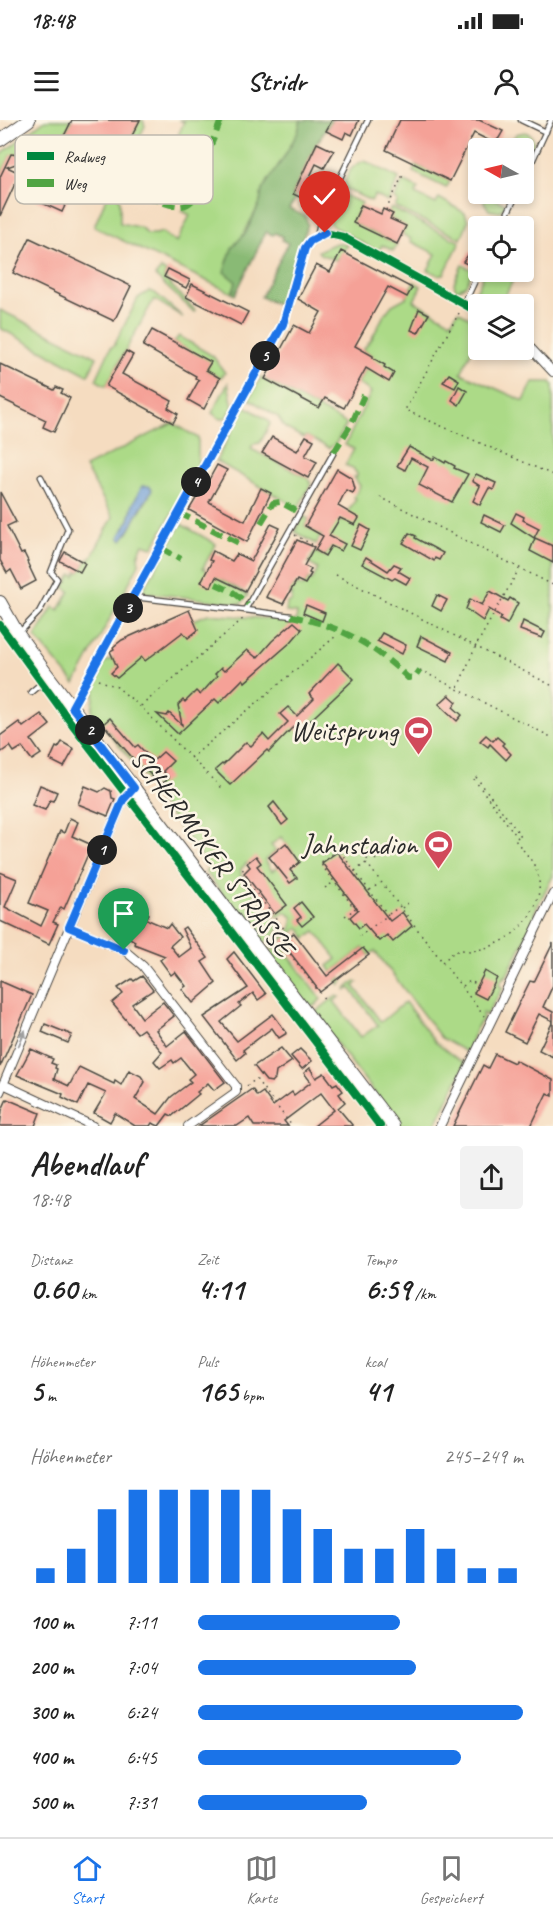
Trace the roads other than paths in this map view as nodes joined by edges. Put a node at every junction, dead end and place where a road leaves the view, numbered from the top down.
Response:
1 (29, 120) edge
2 (368, 120) edge
3 (521, 120) edge
4 (551, 120) edge
5 (546, 132) junction
6 (0, 140) edge
7 (534, 158) edge
8 (313, 239) junction
9 (474, 282) edge
10 (464, 304) junction
11 (468, 306) edge
12 (534, 352) edge
13 (553, 372) edge
14 (334, 452) dead end
15 (41, 477) dead end
16 (134, 597) junction
17 (0, 602) edge
18 (245, 610) junction
19 (291, 616) dead end
20 (5, 624) edge
21 (18, 634) junction
22 (49, 677) junction
23 (31, 692) dead end
24 (72, 707) junction
25 (134, 788) junction
26 (553, 894) edge
27 (69, 927) junction
28 (2, 1088) edge
29 (93, 1126) edge
30 (188, 1126) edge
31 (393, 1126) edge
32 (440, 1126) edge

1 - 6 main road
2 - 8 lane
3 - 5 lane
4 - 5 lane
5 - 7 lane
8 - 10 street
8 - 16 street
9 - 10 lane
10 - 11 street
12 - 13 street
14 - 18 lane
15 - 21 lane
16 - 18 lane
16 - 24 street
17 - 20 main road, SCHERMCKER STRASSE
18 - 19 lane
20 - 21 main road, SCHERMCKER STRASSE
21 - 22 main road, SCHERMCKER STRASSE
22 - 23 lane
22 - 24 main road, SCHERMCKER STRASSE
24 - 25 main road, SCHERMCKER STRASSE
25 - 27 street
25 - 31 main road, SCHERMCKER STRASSE
26 - 32 street
28 -> 27 street
27 - 30 street
28 - 29 street

